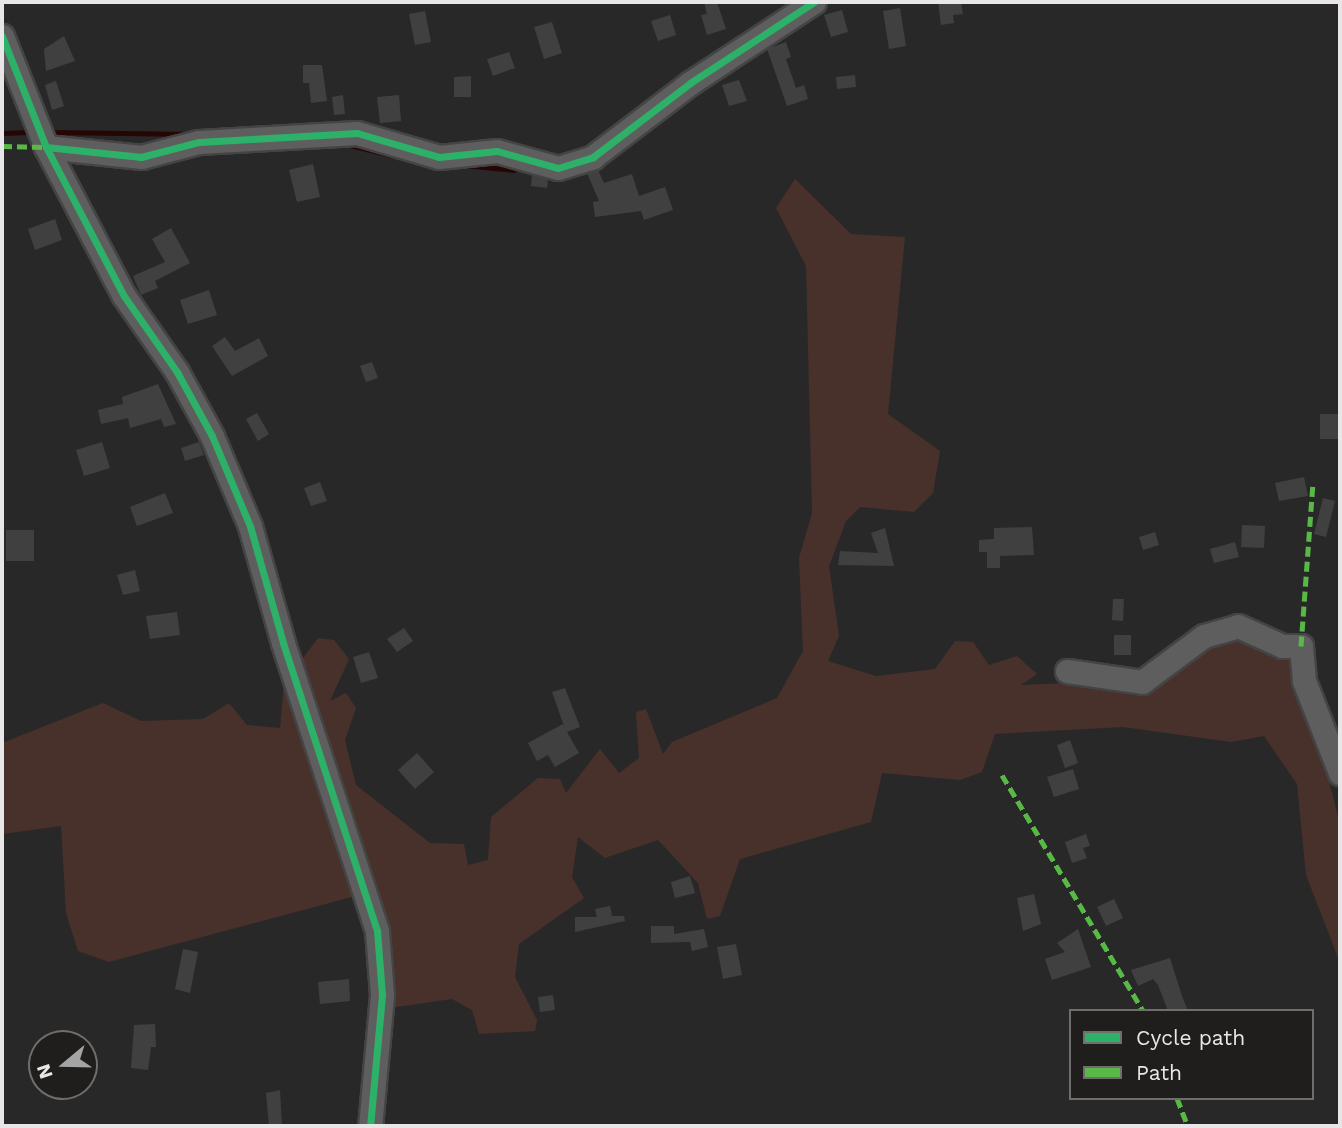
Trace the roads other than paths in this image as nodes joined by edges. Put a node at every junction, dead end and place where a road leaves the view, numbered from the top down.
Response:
1 (814, 2) edge
2 (2, 36) edge
3 (46, 147) junction
4 (1067, 671) dead end
5 (1340, 773) edge
6 (370, 1126) edge

1 - 3 street
2 - 3 street
3 - 6 street
4 - 5 street

